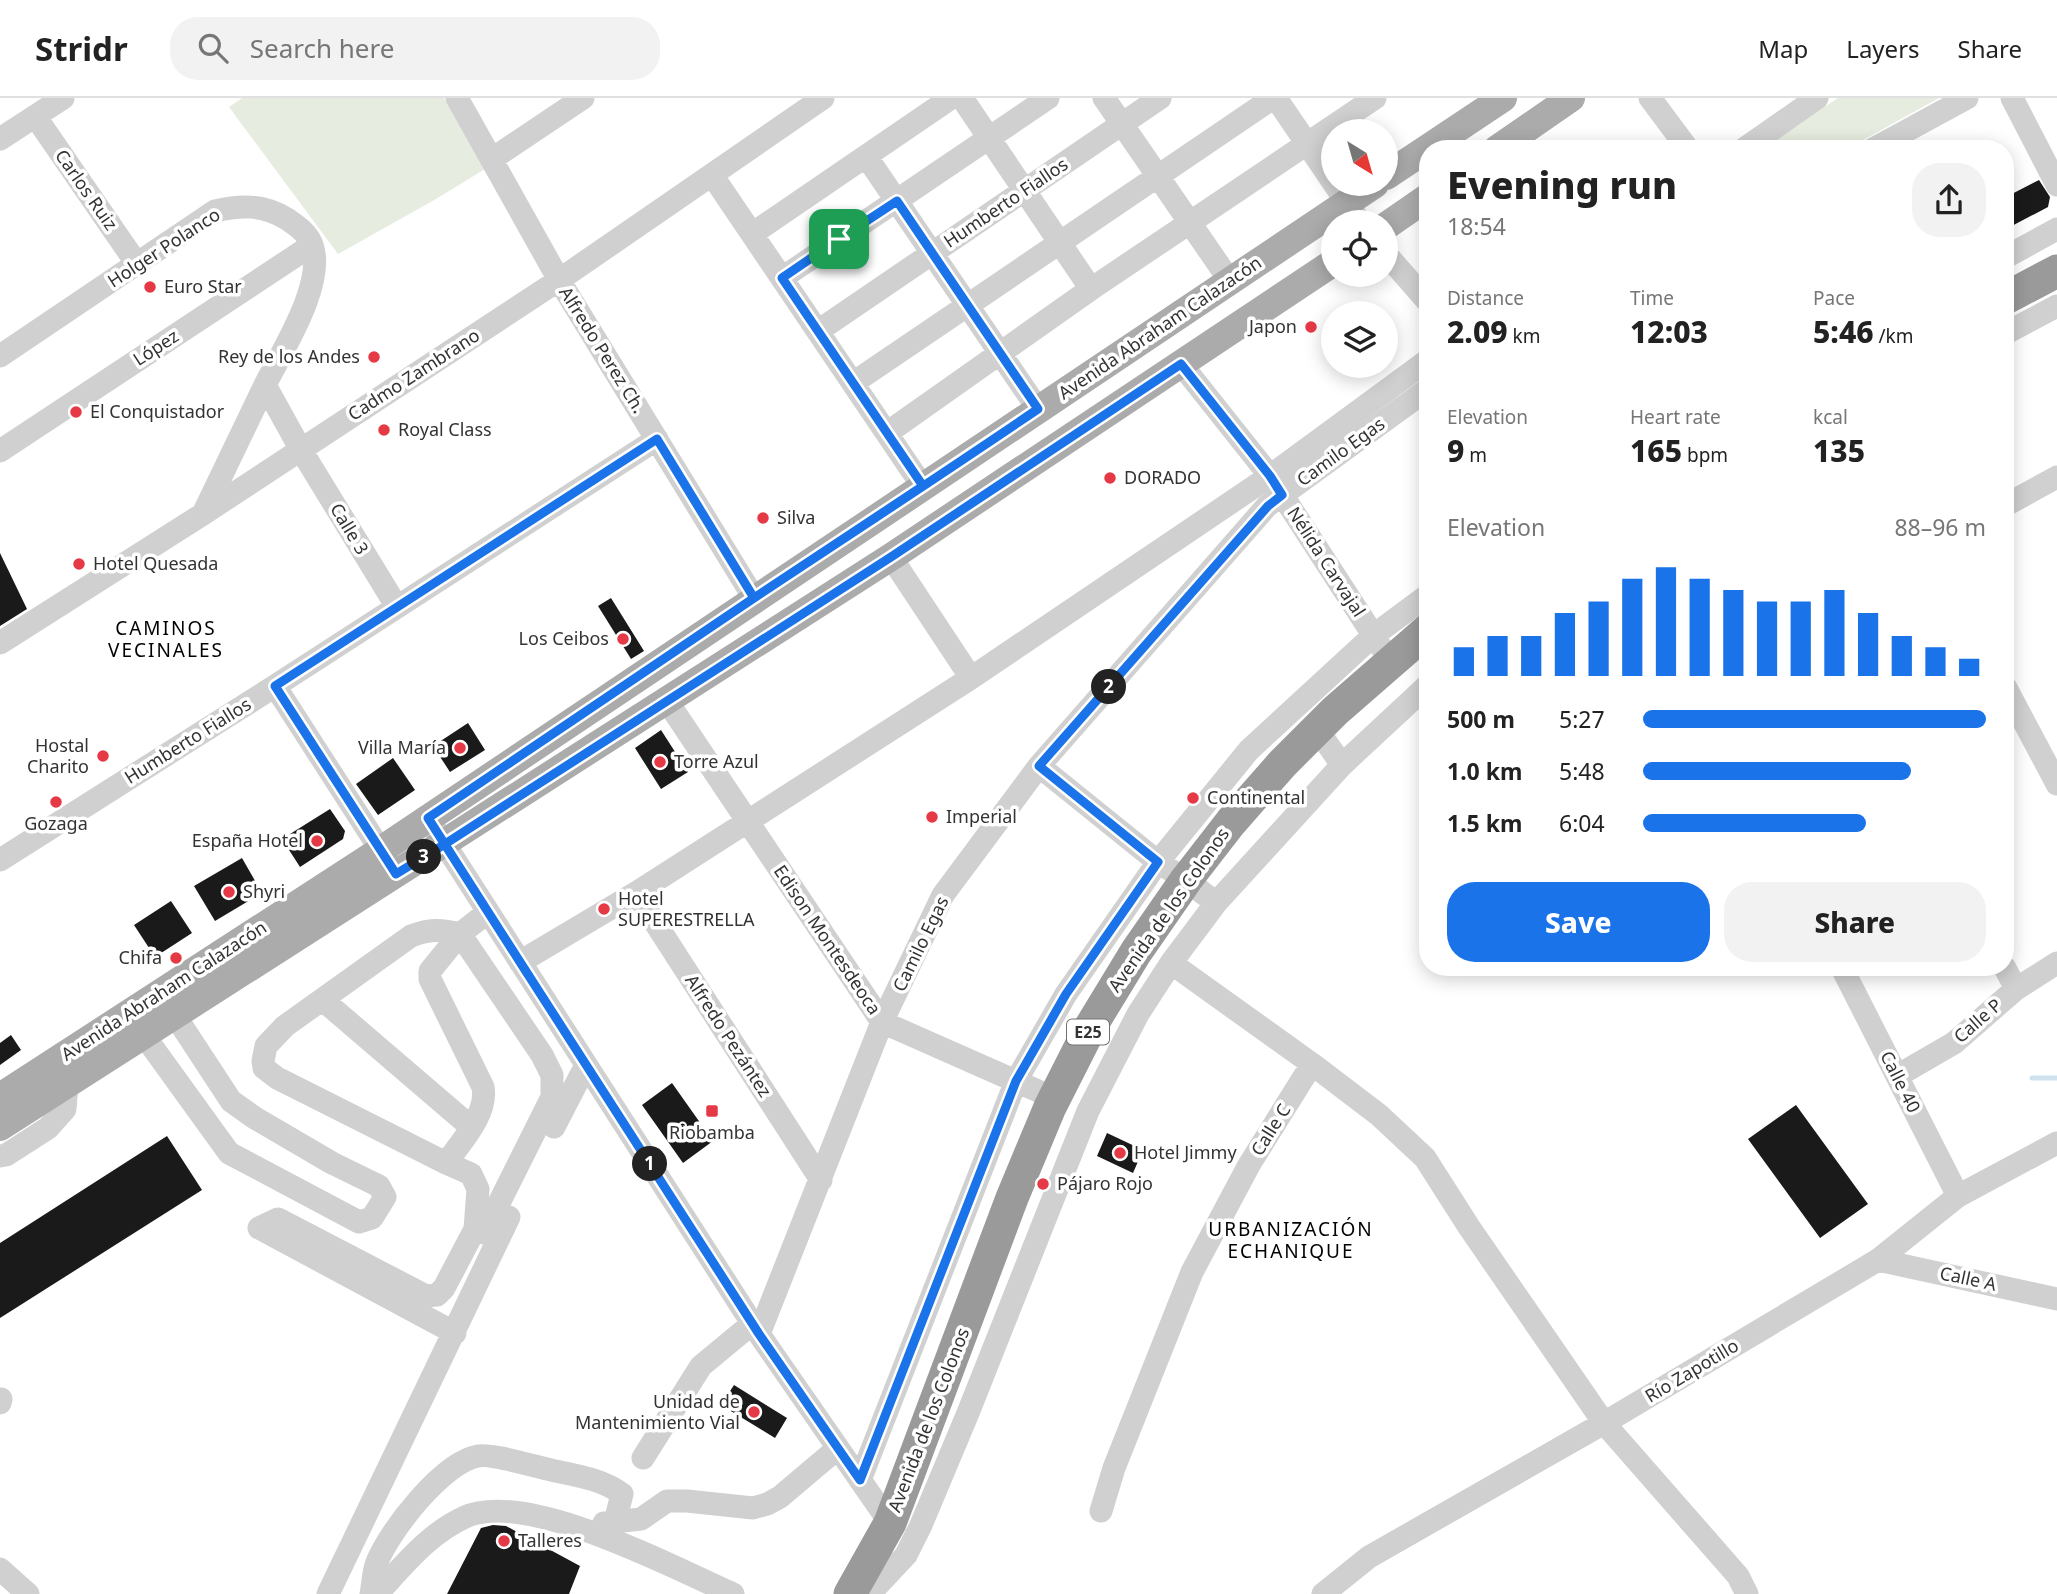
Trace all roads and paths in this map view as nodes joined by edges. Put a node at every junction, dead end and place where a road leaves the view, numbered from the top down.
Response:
1 (63, 98) edge
2 (457, 98) edge
3 (583, 98) edge
4 (823, 98) edge
5 (951, 98) edge
6 (962, 98) edge
7 (1048, 98) edge
8 (1104, 98) edge
9 (1160, 98) edge
10 (1275, 98) edge
11 (1375, 98) edge
12 (1503, 98) edge
13 (1571, 98) edge
14 (1650, 98) edge
15 (1817, 98) edge
16 (1968, 98) edge
17 (2012, 98) edge
18 (35, 116) junction
19 (1122, 124) junction
20 (989, 138) junction
21 (0, 139) edge
22 (1440, 140) edge
23 (1510, 140) edge
24 (1681, 140) edge
25 (1757, 140) edge
26 (1890, 140) edge
27 (1306, 143) junction
28 (1419, 154) edge
29 (866, 156) junction
30 (492, 159) junction
31 (1398, 168) edge
32 (712, 174) junction
33 (1158, 176) junction
34 (2057, 184) edge
35 (1024, 191) junction
36 (1366, 196) edge
37 (897, 201) junction
38 (1419, 203) edge
39 (1351, 210) edge
40 (1355, 210) edge
41 (1398, 218) edge
42 (1190, 222) junction
43 (2057, 229) edge
44 (1321, 231) edge
45 (752, 234) junction
46 (1060, 243) junction
47 (932, 253) junction
48 (2014, 253) edge
49 (314, 256) junction
50 (137, 264) junction
51 (1398, 268) edge
52 (1321, 271) edge
53 (2057, 271) edge
54 (782, 278) junction
55 (559, 280) junction
56 (1230, 281) junction
57 (1091, 289) junction
58 (1419, 292) edge
59 (2014, 294) edge
60 (968, 306) junction
61 (2057, 306) edge
62 (2014, 329) edge
63 (818, 331) junction
64 (1000, 354) junction
65 (0, 356) edge
66 (1181, 364) junction
67 (1419, 367) edge
68 (853, 383) junction
69 (265, 385) junction
70 (1419, 395) edge
71 (1038, 409) junction
72 (887, 433) junction
73 (657, 439) junction
74 (301, 450) junction
75 (0, 451) edge
76 (1276, 485) junction
77 (923, 486) junction
78 (2054, 486) edge
79 (2014, 502) edge
80 (203, 514) junction
81 (891, 557) junction
82 (754, 598) junction
83 (1419, 602) edge
84 (397, 607) junction
85 (1374, 635) junction
86 (1419, 638) edge
87 (0, 643) edge
88 (1391, 663) junction
89 (971, 678) junction
90 (275, 686) junction
91 (1419, 693) edge
92 (667, 701) junction
93 (2014, 703) edge
94 (1317, 729) junction
95 (1342, 765) junction
96 (1039, 766) junction
97 (2057, 784) edge
98 (428, 818) junction
99 (747, 822) junction
100 (445, 844) junction
101 (381, 850) junction
102 (0, 860) edge
103 (1158, 862) junction
104 (396, 874) junction
105 (1186, 880) junction
106 (636, 892) junction
107 (1216, 903) junction
108 (488, 912) junction
109 (460, 934) junction
110 (520, 962) junction
111 (2057, 962) edge
112 (1171, 963) junction
113 (1846, 976) edge
114 (2009, 976) edge
115 (2016, 989) junction
116 (324, 1001) junction
117 (174, 1014) junction
118 (882, 1022) junction
119 (143, 1034) junction
120 (1312, 1064) junction
121 (586, 1065) junction
122 (1897, 1076) junction
123 (1016, 1081) junction
124 (67, 1084) junction
125 (0, 1097) edge
126 (1054, 1098) junction
127 (0, 1127) edge
128 (471, 1127) junction
129 (2057, 1143) edge
130 (0, 1156) edge
131 (446, 1163) junction
132 (821, 1180) junction
133 (1958, 1196) junction
134 (485, 1234) junction
135 (1878, 1260) junction
136 (2057, 1299) edge
137 (756, 1328) junction
138 (455, 1333) junction
139 (1604, 1423) junction
140 (838, 1448) junction
141 (643, 1458) dead end
142 (860, 1480) junction
143 (1101, 1511) dead end
144 (615, 1522) junction
145 (890, 1523) junction
146 (580, 1527) junction
147 (0, 1569) edge
148 (868, 1592) edge
149 (28, 1594) edge
150 (328, 1594) edge
151 (374, 1594) edge
152 (733, 1594) edge
153 (1323, 1594) edge
154 (1747, 1594) edge

1 - 18 street
2 - 30 street, Alfredo Perez Ch.
3 - 30 street
4 - 32 street, Cadmo Zambrano
5 - 29 street
6 - 20 street
7 - 20 street
8 - 19 street
9 - 19 street, Humberto Fiallos
10 - 27 street
10 - 33 street
11 - 27 street
12 - 22 main road
13 - 23 main road
14 - 24 street
15 - 25 street
16 - 26 street
17 - 34 street
18 - 21 street
18 - 50 street, Carlos Ruiz
19 - 33 street
19 - 35 street, Humberto Fiallos
20 - 35 street
20 - 37 street
27 - 39 street
27 - 42 street
28 - 31 main road
29 - 37 street
29 - 45 street
30 - 55 street, Alfredo Perez Ch.
32 - 45 street
32 - 55 street, Cadmo Zambrano
33 - 42 street
33 - 46 street
35 - 46 street
35 - 47 street, Humberto Fiallos
36 - 40 main road, Avenida Abraham Calazacón
37 - 47 street
37 - 54 street
38 - 41 main road
42 - 56 street
42 - 57 street
43 - 48 street
44 - 56 main road, Avenida Abraham Calazacón
45 - 54 street
46 - 57 street
46 - 60 street
47 - 60 street
47 - 63 street, Humberto Fiallos
49 - 50 street, Holger Polanco
49 - 69 street
49 - 75 street, López
50 - 65 street, Holger Polanco
51 - 58 street
52 - 66 main road, Avenida Abraham Calazacón
53 - 59 highway
54 - 63 street
55 - 73 street, Alfredo Perez Ch.
55 - 74 street, Cadmo Zambrano
56 - 71 main road, Avenida Abraham Calazacón
57 - 64 street
60 - 64 street
60 - 68 street
61 - 62 street
63 - 68 street
64 - 71 street
64 - 72 street
66 - 76 street, Nélida Carvajal
66 - 81 main road, Avenida Abraham Calazacón
67 - 76 street, Camilo Egas
68 - 72 street
69 - 74 street, Calle 3
69 - 80 street
70 - 76 street, Camilo Egas
71 - 77 main road, Avenida Abraham Calazacón
72 - 77 street
73 - 82 street, Alfredo Perez Ch.
73 - 84 street, Humberto Fiallos
74 - 80 street, Cadmo Zambrano
74 - 84 street, Calle 3
76 - 85 street, Nélida Carvajal
76 - 89 street, Camilo Egas
76 - 96 street, Camilo Egas
77 - 82 main road, Avenida Abraham Calazacón
78 - 79 street
80 - 87 street, Cadmo Zambrano
81 - 89 street
81 - 92 main road, Avenida Abraham Calazacón
82 - 98 main road, Avenida Abraham Calazacón
83 - 85 street
84 - 90 street, Humberto Fiallos
85 - 88 street, Nélida Carvajal
85 - 103 street
86 - 88 highway, Avenida de los Colonos / E25
88 - 94 highway, Avenida de los Colonos / E25
89 - 99 street, Camilo Egas
90 - 101 street
90 - 102 street, Humberto Fiallos
91 - 95 street
92 - 99 street, Edison Montesdeoca
92 - 100 main road, Avenida Abraham Calazacón
93 - 97 street
94 - 95 street
94 - 105 highway, Avenida de los Colonos / E25
95 - 107 street
96 - 103 street
96 - 118 street, Camilo Egas
98 - 100 street
98 - 101 main road, Avenida Abraham Calazacón
99 - 106 street, Camilo Egas
99 - 118 street, Edison Montesdeoca
100 - 104 main road, Avenida Abraham Calazacón
100 - 108 street
101 - 104 street
101 - 125 main road, Avenida Abraham Calazacón
103 - 105 street
103 - 123 street
104 - 117 main road, Avenida Abraham Calazacón
105 - 107 street
105 - 126 highway, Avenida de los Colonos / E25
106 - 110 street, Camilo Egas
106 - 132 street, Alfredo Pezántez
107 - 112 street
108 - 109 street
108 - 110 street
109 - 116 street
109 - 128 street
109 - 134 street
110 - 121 street
111 - 115 street, Calle P
112 - 120 street
112 - 148 street
113 - 122 street, Calle 40
114 - 115 street
115 - 122 street, Calle P
116 - 128 street
116 - 131 street
117 - 119 main road, Avenida Abraham Calazacón
117 - 119 street
118 - 123 street, Edison Montesdeoca
118 - 132 street, Camilo Egas
119 - 124 main road, Avenida Abraham Calazacón
120 - 139 street
120 - 143 street, Calle C
121 - 134 street
121 - 137 street
122 - 133 street, Calle 40
123 - 126 street, Edison Montesdeoca
123 - 142 street
124 - 127 main road, Avenida Abraham Calazacón
124 - 130 street
126 - 145 highway, Avenida de los Colonos / E25
128 - 131 street
129 - 133 street, Río Zapotillo
131 - 134 street
132 - 137 street, Camilo Egas
133 - 135 street, Río Zapotillo
134 - 138 street
134 - 138 street
135 - 136 street, Calle A
135 - 139 street, Río Zapotillo
137 - 140 street
137 - 141 street
138 - 150 street
139 - 153 street, Río Zapotillo
139 - 154 street
140 - 142 street
140 - 144 street
142 - 145 street
144 - 146 street
144 - 151 street
145 - 148 highway, Avenida de los Colonos / E25
146 - 151 street
146 - 152 street
147 - 149 street

